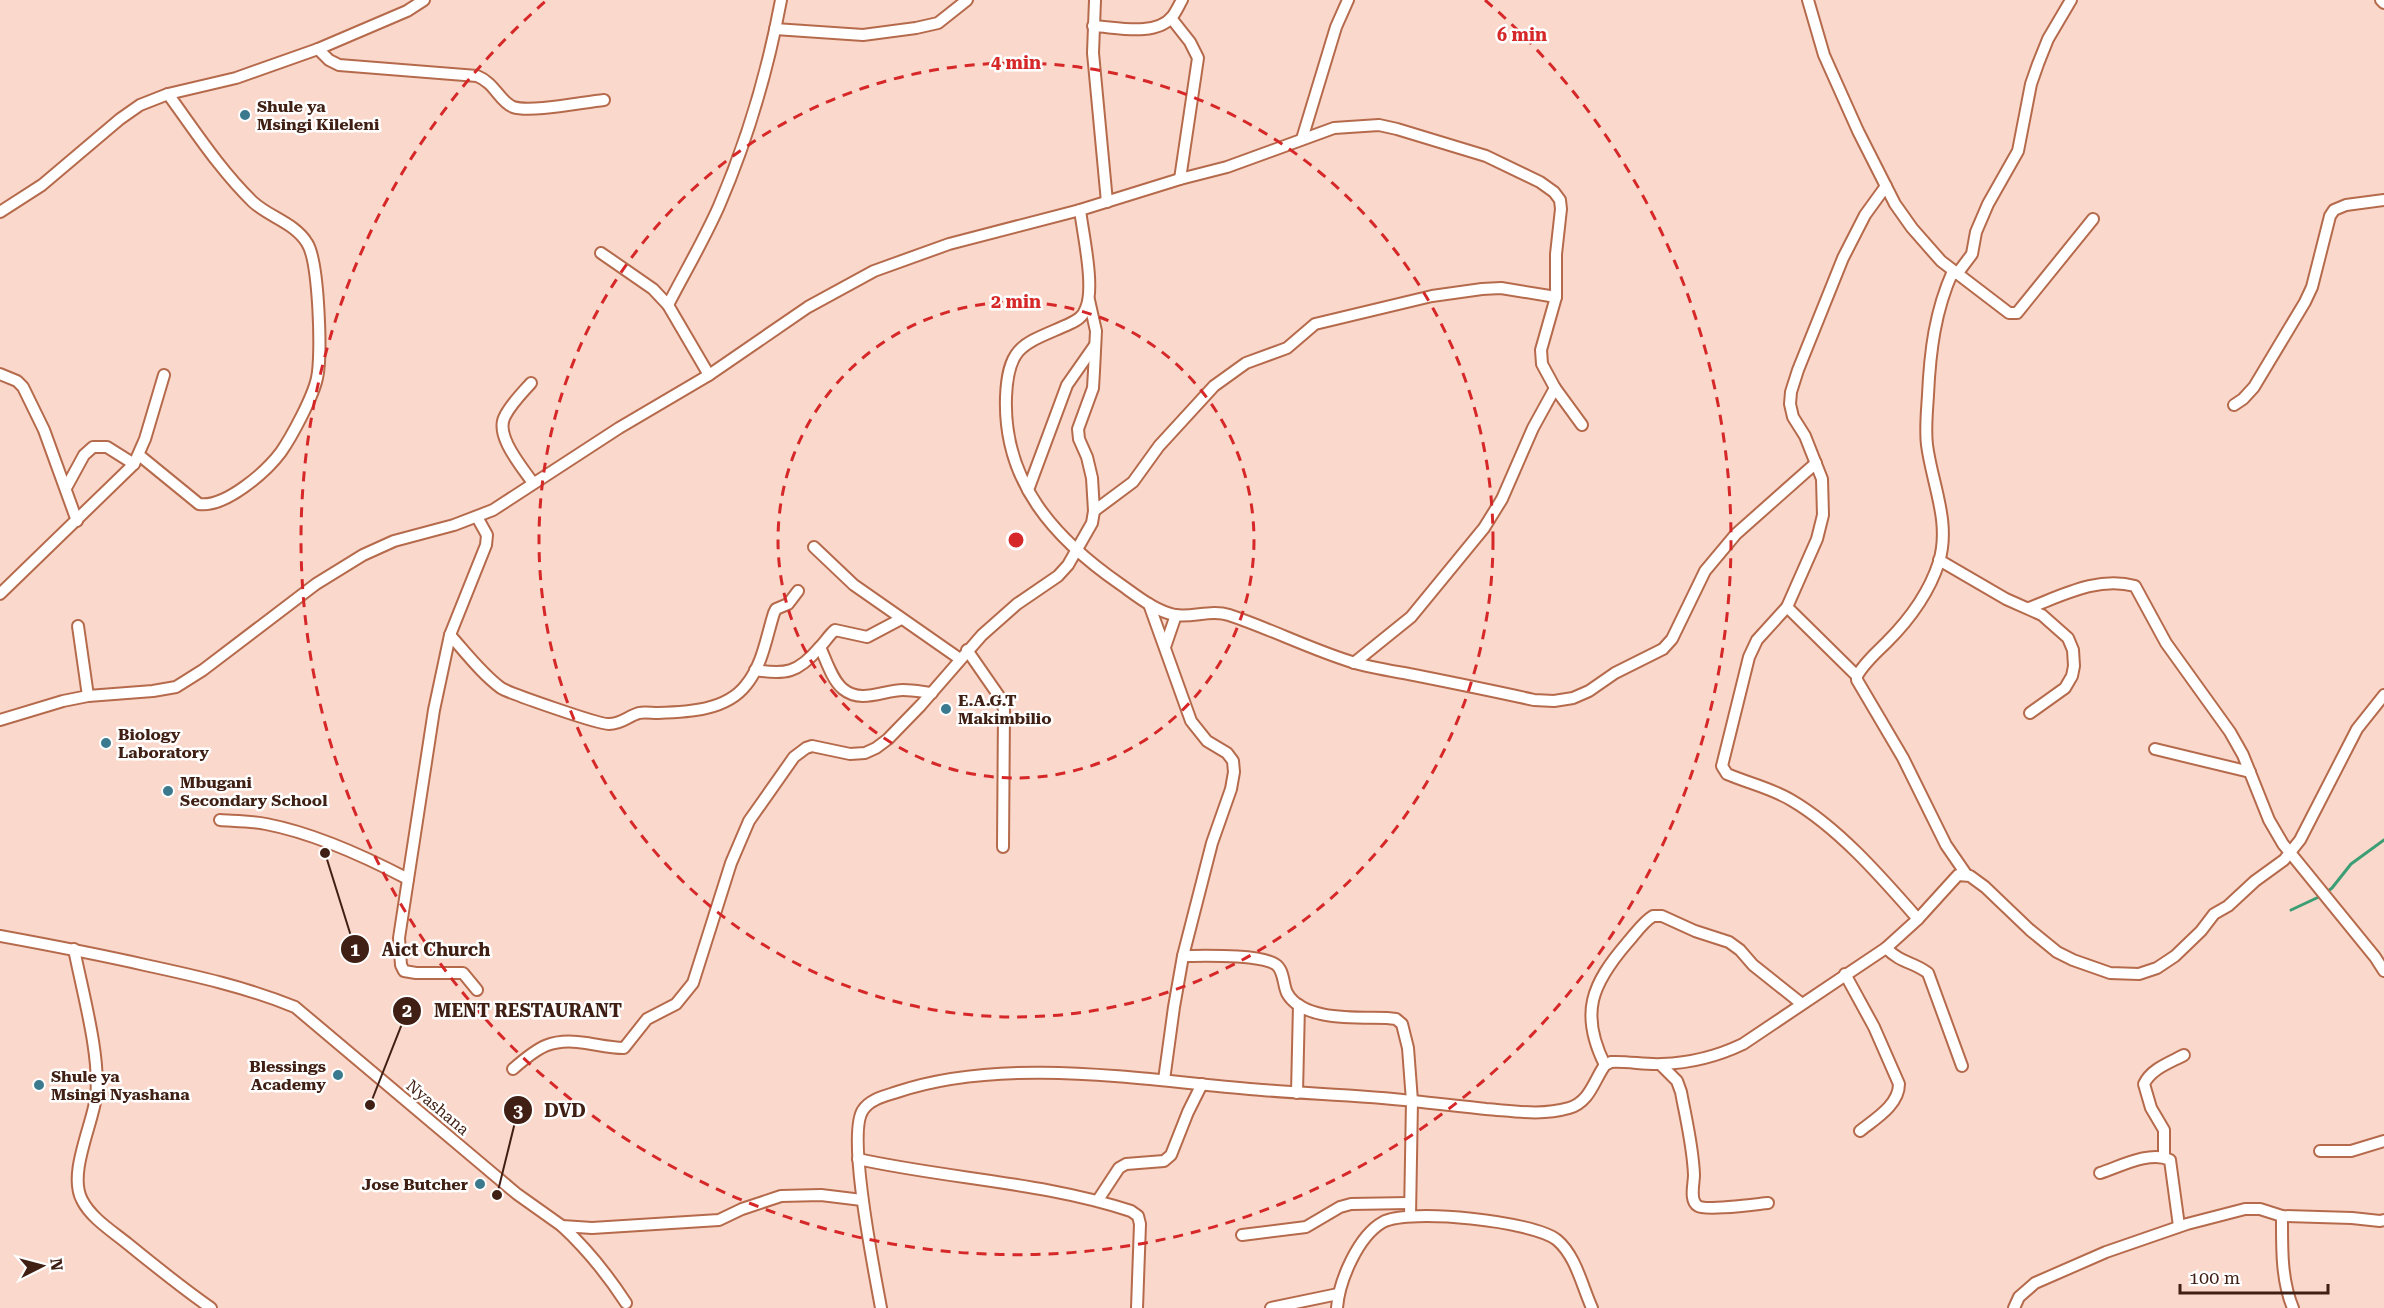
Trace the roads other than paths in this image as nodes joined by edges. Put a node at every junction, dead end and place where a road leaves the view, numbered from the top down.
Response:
1 (424, 0) edge
2 (781, 0) edge
3 (967, 0) edge
4 (1095, 0) edge
5 (1182, 0) edge
6 (1348, 0) edge
7 (1808, 0) edge
8 (1814, 0) edge
9 (2071, 0) edge
10 (1171, 18) junction
11 (1093, 26) junction
12 (775, 29) junction
13 (318, 49) junction
14 (168, 94) junction
15 (604, 100) dead end
16 (1302, 139) junction
17 (1180, 179) junction
18 (1886, 186) junction
19 (2384, 200) edge
20 (1107, 202) junction
21 (1080, 210) junction
22 (0, 212) edge
23 (2093, 219) dead end
24 (601, 253) dead end
25 (1955, 272) junction
26 (1556, 297) junction
27 (1089, 300) junction
28 (668, 305) junction
29 (1096, 344) junction
30 (0, 374) edge
31 (164, 375) dead end
32 (709, 375) junction
33 (531, 382) dead end
34 (1555, 388) junction
35 (2234, 405) dead end
36 (1582, 425) dead end
37 (136, 459) junction
38 (1816, 463) junction
39 (533, 483) junction
40 (66, 488) junction
41 (1028, 490) junction
42 (1094, 511) junction
43 (477, 517) junction
44 (77, 521) junction
45 (814, 547) dead end
46 (1076, 551) junction
47 (1939, 560) junction
48 (798, 591) dead end
49 (0, 594) edge
50 (1149, 604) junction
51 (1787, 607) junction
52 (2029, 608) junction
53 (1176, 615) junction
54 (901, 619) junction
55 (78, 626) dead end
56 (450, 635) junction
57 (820, 647) junction
58 (1165, 647) junction
59 (963, 655) junction
60 (1354, 663) junction
61 (755, 670) junction
62 (1857, 676) junction
63 (932, 693) junction
64 (2384, 695) edge
65 (88, 696) junction
66 (2030, 713) dead end
67 (0, 720) edge
68 (2155, 749) dead end
69 (2250, 772) junction
70 (220, 820) dead end
71 (1003, 847) dead end
72 (2291, 853) junction
73 (1966, 874) junction
74 (408, 879) junction
75 (1918, 920) junction
76 (0, 936) edge
77 (1886, 948) junction
78 (74, 949) junction
79 (1183, 956) junction
80 (2384, 971) edge
81 (1845, 974) junction
82 (477, 990) dead end
83 (1802, 1004) junction
84 (1299, 1005) junction
85 (2184, 1055) dead end
86 (1605, 1065) junction
87 (1661, 1065) junction
88 (1962, 1066) dead end
89 (513, 1069) dead end
90 (1164, 1080) junction
91 (1202, 1084) junction
92 (1297, 1093) junction
93 (1412, 1101) junction
94 (1860, 1131) dead end
95 (2384, 1141) edge
96 (2320, 1151) dead end
97 (2164, 1157) junction
98 (858, 1159) junction
99 (2100, 1173) dead end
100 (862, 1200) junction
101 (1098, 1200) junction
102 (1409, 1203) junction
103 (1768, 1203) dead end
104 (1410, 1216) junction
105 (2282, 1216) junction
106 (2384, 1220) edge
107 (562, 1226) junction
108 (2180, 1226) junction
109 (1242, 1235) dead end
110 (1338, 1294) junction
111 (626, 1303) dead end
112 (211, 1308) edge
113 (881, 1308) edge
114 (1137, 1308) edge
115 (1270, 1308) edge
116 (1337, 1308) edge
117 (1592, 1308) edge
118 (2013, 1308) edge
119 (2293, 1308) edge

1 - 13 street
2 - 12 street
3 - 12 street
4 - 11 street
5 - 10 street
6 - 16 street
7 - 8 street
7 - 18 street
9 - 25 street
10 - 11 street
10 - 17 street
11 - 20 street
12 - 28 street
13 - 14 street
13 - 15 street
14 - 22 street
14 - 37 street
16 - 17 street
16 - 26 street
17 - 20 street
18 - 25 street
18 - 38 street
19 - 35 street
20 - 21 street
21 - 27 street
21 - 32 street
23 - 25 street
24 - 28 street
25 - 47 street
26 - 34 street
26 - 42 street
27 - 29 street
27 - 41 street
28 - 32 street
29 - 41 street
29 - 42 street
30 - 40 street
31 - 37 street
32 - 39 street
33 - 39 street
34 - 36 street
34 - 60 street
37 - 40 street
37 - 44 street
38 - 51 street
38 - 60 street
39 - 43 street
40 - 44 street
41 - 46 street
42 - 46 street
43 - 56 street
43 - 65 street
44 - 49 street
45 - 54 street
46 - 50 street
46 - 59 street
47 - 52 street
47 - 62 street
48 - 61 street
50 - 53 street
50 - 58 street
51 - 62 street
51 - 75 street
52 - 66 street
52 - 69 street
53 - 58 street
53 - 60 street
54 - 57 street
54 - 59 street
55 - 65 street
56 - 61 street
56 - 74 street
57 - 61 street
57 - 63 street
58 - 79 street
59 - 63 street
59 - 71 street
62 - 73 street
63 - 89 street
64 - 72 street
65 - 67 street
68 - 69 street
69 - 72 street
70 - 74 street
72 - 73 street
72 - 80 street
73 - 75 street
74 - 82 street
75 - 77 street
76 - 78 street, Nyashana
77 - 81 street
77 - 88 street
78 - 107 street, Nyashana
78 - 112 street
79 - 84 street
79 - 90 street
81 - 83 street
81 - 94 street
83 - 86 street
83 - 87 street
84 - 92 street
84 - 93 street
85 - 97 street
86 - 87 street
86 - 93 street
87 - 103 street
90 - 91 street
90 - 98 street
91 - 92 street
91 - 101 street
92 - 93 street
93 - 102 street
95 - 96 street
97 - 99 street
97 - 108 street
98 - 100 street
98 - 101 street
100 - 107 street
100 - 113 street
101 - 114 street
102 - 104 street
102 - 109 street
104 - 110 street
104 - 117 street
105 - 106 street
105 - 108 street
105 - 119 street
107 - 111 street, Nyashana
108 - 118 street
110 - 115 street
110 - 116 street

